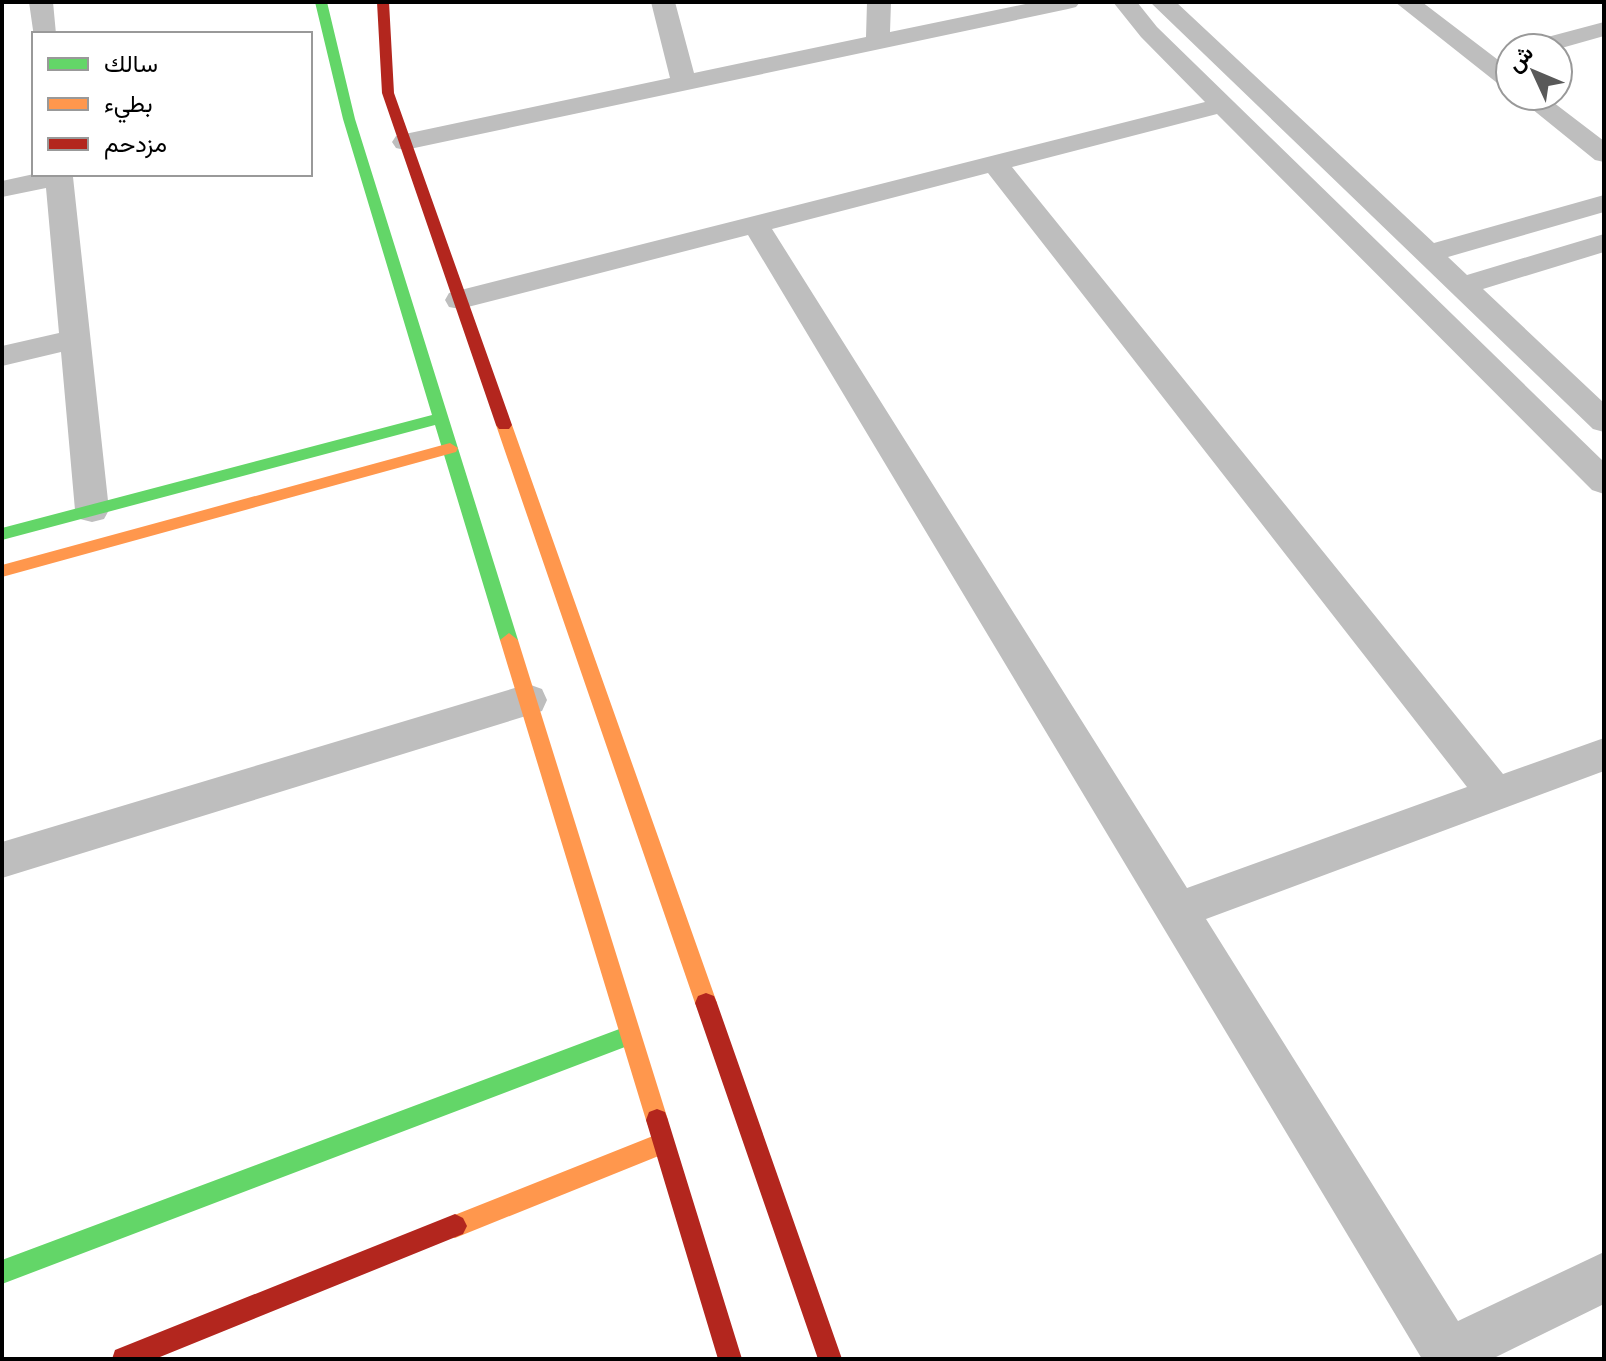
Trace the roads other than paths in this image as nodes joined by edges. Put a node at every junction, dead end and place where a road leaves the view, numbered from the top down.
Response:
1 (41, 2) edge
2 (321, 2) edge
3 (383, 2) edge
4 (663, 2) edge
5 (879, 2) edge
6 (1068, 2) edge
7 (1125, 2) edge
8 (1162, 2) edge
9 (1407, 2) edge
10 (1604, 29) edge
11 (44, 32) edge
12 (1574, 37) edge
13 (878, 42) junction
14 (1494, 58) edge
15 (1485, 61) junction
16 (1494, 68) edge
17 (684, 83) junction
18 (1223, 105) junction
19 (1550, 112) edge
20 (405, 142) junction
21 (1604, 154) edge
22 (995, 164) junction
23 (54, 176) edge
24 (58, 176) edge
25 (2, 189) edge
26 (1604, 203) edge
27 (756, 225) junction
28 (1604, 243) edge
29 (1428, 254) junction
30 (1461, 286) junction
31 (460, 300) junction
32 (75, 339) junction
33 (2, 356) edge
34 (441, 418) junction
35 (1604, 421) edge
36 (450, 448) junction
37 (1604, 482) edge
38 (92, 510) junction
39 (2, 534) edge
40 (2, 571) edge
41 (528, 700) junction
42 (1604, 754) edge
43 (1495, 793) junction
44 (2, 860) edge
45 (1177, 911) junction
46 (630, 1035) junction
47 (663, 1143) junction
48 (2, 1272) edge
49 (1604, 1277) edge
50 (1450, 1356) edge
51 (124, 1359) edge
52 (730, 1359) edge
53 (830, 1359) edge

1 - 11 street
2 - 34 street
3 - 20 street
4 - 17 street
5 - 13 street
6 - 13 street
7 - 18 street
8 - 29 street
9 - 15 street
10 - 12 street
13 - 17 street
14 - 15 street
15 - 16 street
17 - 20 street
18 - 22 street
18 - 37 street
19 - 21 street
20 - 31 street
22 - 27 street
22 - 43 street
23 - 25 street
24 - 32 street
26 - 29 street
27 - 31 street
27 - 45 street
28 - 30 street
29 - 30 street
30 - 35 street
31 - 53 street
32 - 33 street
32 - 38 street
34 - 36 street
34 - 38 street
36 - 40 street
36 - 41 street
38 - 39 street
41 - 44 street
41 - 46 street
42 - 43 street
43 - 45 street
45 - 50 street
46 - 47 street
46 - 48 street
47 - 51 street
47 - 52 street
49 - 50 street

